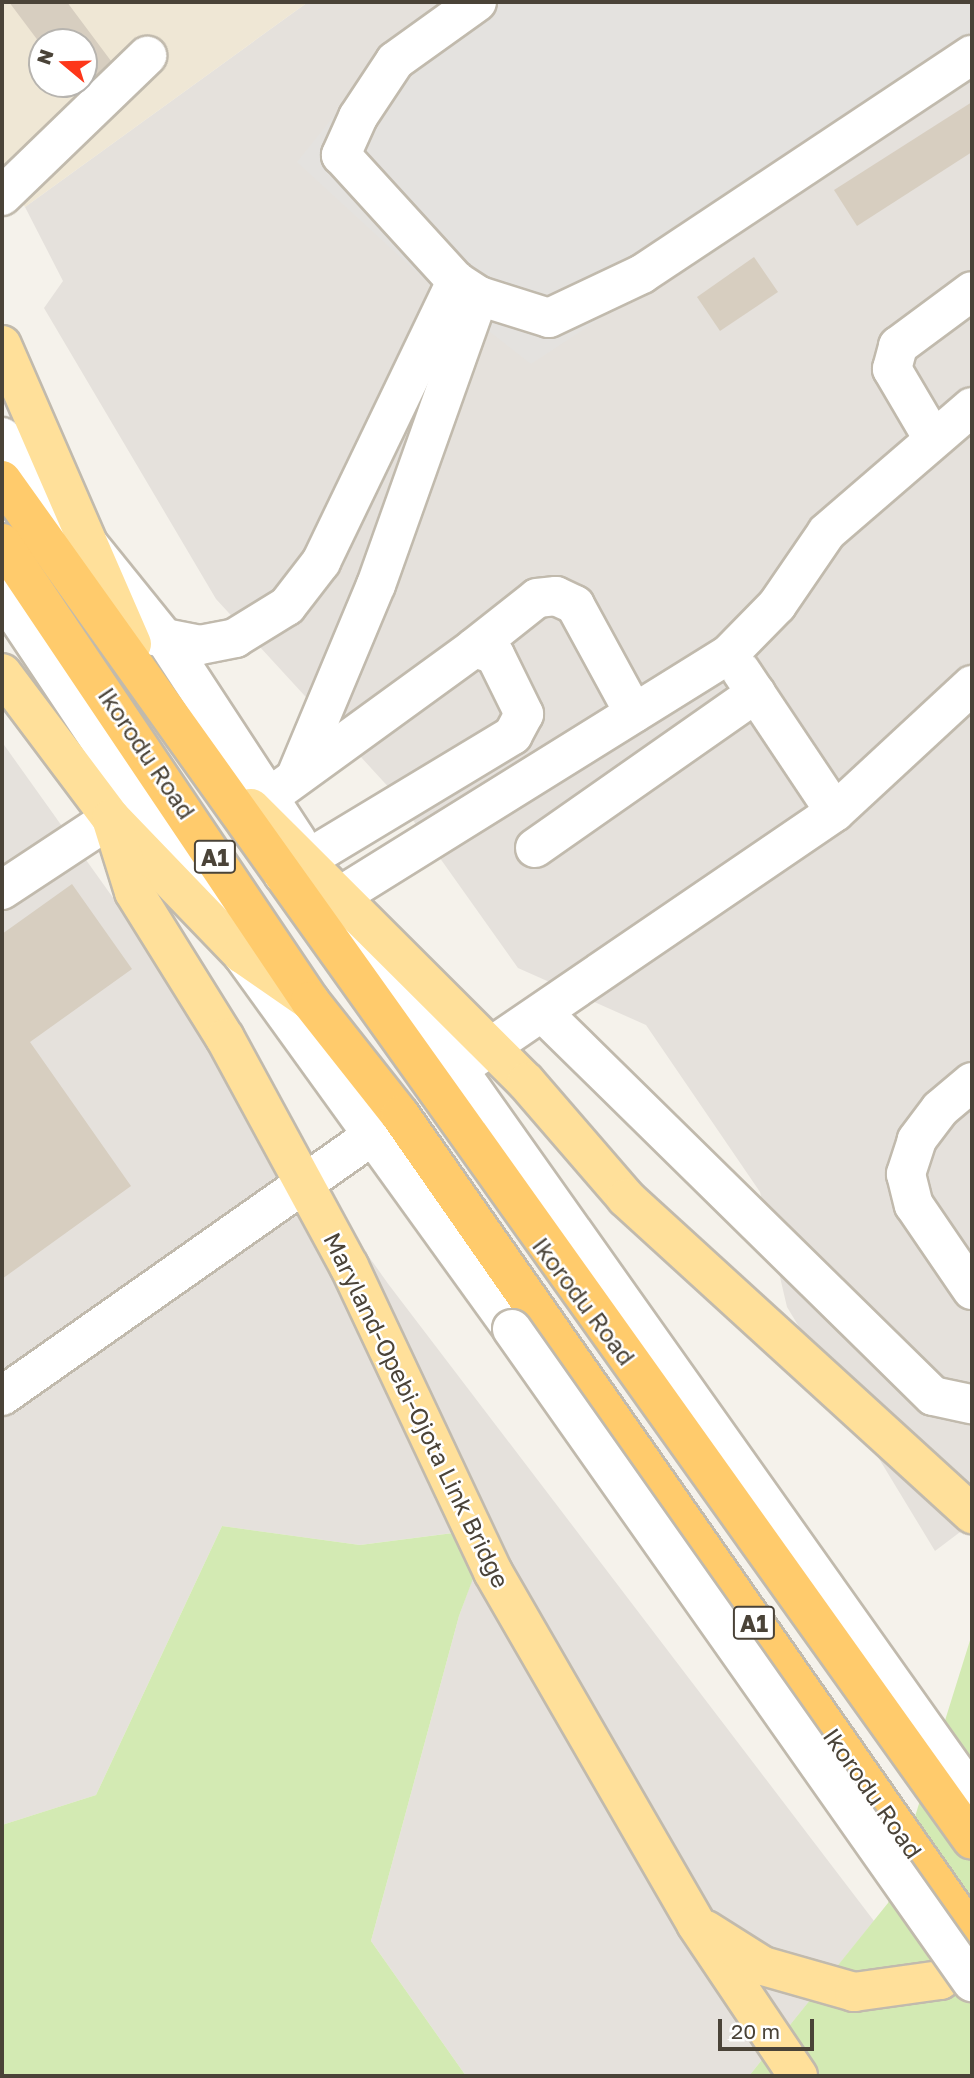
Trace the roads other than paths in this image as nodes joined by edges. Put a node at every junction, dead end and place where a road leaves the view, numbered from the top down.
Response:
1 (477, 2) edge
2 (972, 55) edge
3 (147, 56) dead end
4 (2, 196) edge
5 (468, 289) junction
6 (972, 292) edge
7 (2, 345) edge
8 (972, 407) edge
9 (2, 437) edge
10 (932, 437) junction
11 (2, 480) edge
12 (2, 543) edge
13 (86, 545) junction
14 (2, 594) edge
15 (113, 626) junction
16 (165, 639) junction
17 (474, 648) junction
18 (729, 654) junction
19 (3, 677) edge
20 (972, 685) edge
21 (756, 693) junction
22 (634, 713) junction
23 (835, 812) junction
24 (111, 818) junction
25 (278, 831) junction
26 (535, 848) dead end
27 (2, 890) edge
28 (325, 905) junction
29 (242, 954) junction
30 (310, 1002) junction
31 (544, 1014) junction
32 (492, 1048) junction
33 (442, 1078) junction
34 (972, 1082) edge
35 (387, 1125) junction
36 (303, 1181) junction
37 (585, 1280) junction
38 (972, 1290) edge
39 (524, 1320) junction
40 (2, 1396) edge
41 (972, 1404) edge
42 (972, 1514) edge
43 (972, 1795) edge
44 (972, 1840) edge
45 (696, 1924) junction
46 (972, 1935) edge
47 (972, 1959) edge
48 (972, 1982) edge
49 (798, 2076) edge

1 - 5 street
2 - 5 street
3 - 4 street
5 - 16 street
5 - 25 street
6 - 10 street
7 - 13 main road, Ikorodu Road
8 - 10 street
9 - 13 street
10 - 18 street
11 - 15 highway, Ikorodu Road / A1
12 - 30 highway, Ikorodu Road / A1
13 - 15 main road, Ikorodu Road
13 - 16 street
14 - 29 street
15 - 16 street
15 - 25 highway, Ikorodu Road / A1
16 - 25 street
17 - 22 street
17 - 25 street
17 - 25 street
18 - 21 street
18 - 22 street
19 - 24 main road, Ikorodu Road
20 - 23 street
21 - 23 street
21 - 26 street
22 - 28 street
23 - 31 street
24 - 27 street
24 - 29 main road, Ikorodu Road
24 - 36 main road, Maryland-Opebi-Ojota Link Bridge
25 - 28 highway, Ikorodu Road / A1
28 - 32 main road
28 - 33 highway, Ikorodu Road / A1
29 - 30 main road, Ikorodu Road
29 - 35 street
30 - 35 highway, Ikorodu Road / A1
31 - 32 street
31 - 41 street
32 - 33 street
32 - 42 main road
33 - 37 highway, Ikorodu Road / A1
34 - 38 street
35 - 36 street
35 - 39 street
36 - 40 street
36 - 45 main road, Maryland-Opebi-Ojota Link Bridge
37 - 43 street
37 - 44 highway, Ikorodu Road / A1
39 - 46 highway, Ikorodu Road / A1
39 - 48 street, bridge
45 - 47 main road, Maryland-Opebi-Ojota Link Bridge
45 - 49 main road, Maryland-Opebi-Ojota Link Bridge

